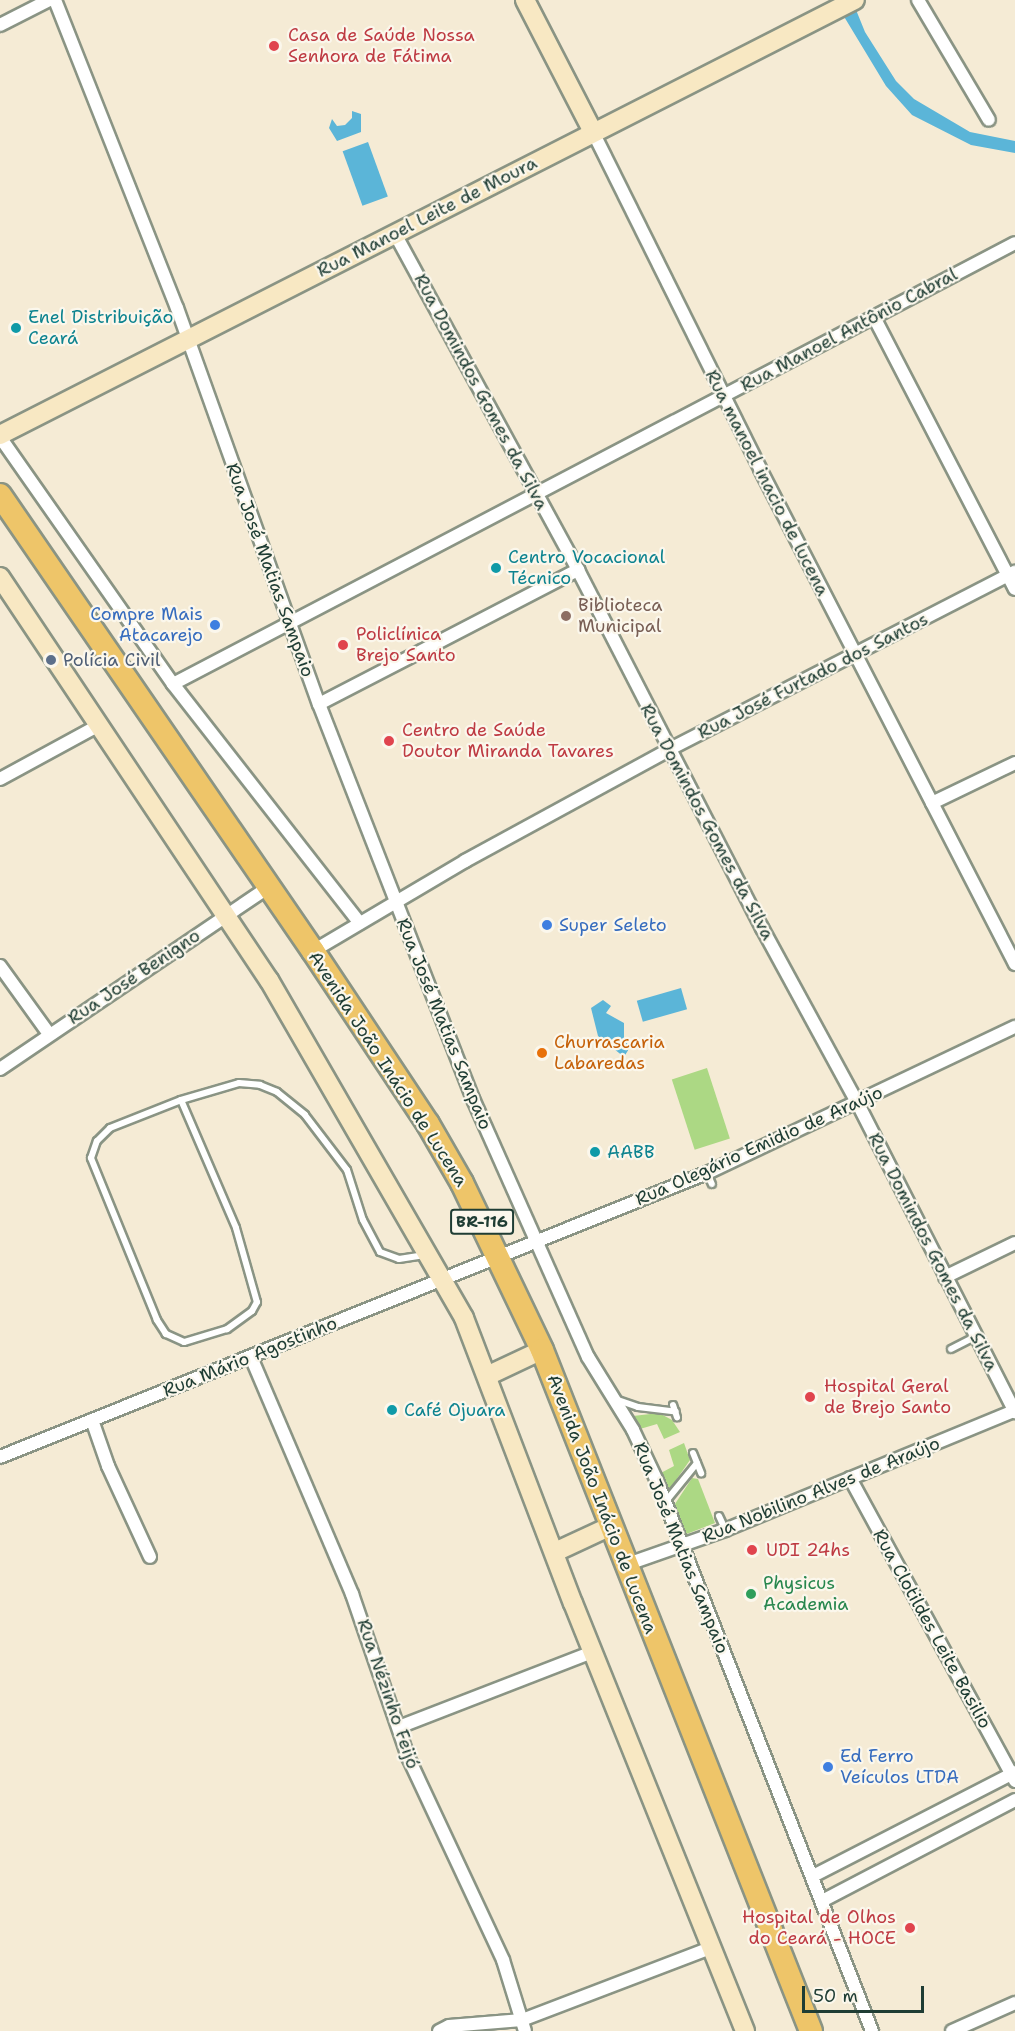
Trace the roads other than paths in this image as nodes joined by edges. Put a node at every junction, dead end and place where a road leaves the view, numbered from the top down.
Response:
1 (49, 0) edge
2 (56, 0) edge
3 (525, 0) edge
4 (855, 0) edge
5 (918, 0) edge
6 (0, 25) edge
7 (989, 120) dead end
8 (593, 132) junction
9 (395, 234) junction
10 (1015, 243) edge
11 (875, 319) junction
12 (188, 336) junction
13 (723, 396) junction
14 (0, 436) edge
15 (535, 492) junction
16 (0, 495) edge
17 (578, 570) junction
18 (1011, 573) edge
19 (0, 577) edge
20 (1015, 589) edge
21 (292, 623) junction
22 (855, 655) junction
23 (173, 684) junction
24 (319, 704) junction
25 (99, 725) junction
26 (670, 749) junction
27 (1015, 763) edge
28 (0, 779) edge
29 (932, 803) junction
30 (269, 887) junction
31 (395, 903) junction
32 (228, 914) junction
33 (360, 923) junction
34 (313, 951) junction
35 (1015, 964) edge
36 (0, 966) edge
37 (1015, 1027) edge
38 (49, 1034) junction
39 (0, 1068) edge
40 (181, 1100) junction
41 (858, 1104) junction
42 (534, 1242) junction
43 (1015, 1243) edge
44 (429, 1253) junction
45 (500, 1257) junction
46 (945, 1277) junction
47 (444, 1279) junction
48 (975, 1337) junction
49 (951, 1349) dead end
50 (542, 1350) junction
51 (250, 1357) junction
52 (489, 1375) junction
53 (614, 1399) junction
54 (675, 1411) dead end
55 (1015, 1411) edge
56 (92, 1420) junction
57 (693, 1453) dead end
58 (0, 1457) edge
59 (697, 1463) junction
60 (701, 1473) dead end
61 (850, 1478) junction
62 (665, 1502) junction
63 (719, 1516) dead end
64 (610, 1527) junction
65 (725, 1530) junction
66 (683, 1546) junction
67 (555, 1552) junction
68 (150, 1557) dead end
69 (626, 1565) junction
70 (592, 1652) junction
71 (399, 1727) junction
72 (1014, 1775) edge
73 (1015, 1800) edge
74 (813, 1876) junction
75 (822, 1901) junction
76 (711, 1948) junction
77 (1015, 2003) edge
78 (524, 2025) edge
79 (439, 2031) edge
80 (745, 2031) edge
81 (811, 2031) edge
82 (872, 2031) edge
83 (952, 2031) edge

1 - 6 street
2 - 12 street, Rua José Matias Sampaio
3 - 8 street, Rua manoel inacio de lucena
4 - 8 street, Rua Manoel Leite de Moura
5 - 7 street
8 - 9 street, Rua Manoel Leite de Moura
8 - 13 street, Rua manoel inacio de lucena
9 - 12 street, Rua Manoel Leite de Moura
9 - 15 street, Rua Domindos Gomes da Silva
10 - 11 street, Rua Manoel Antônio Cabral
11 - 13 street, Rua Manoel Antônio Cabral
11 - 18 street
12 - 14 street, Rua Manoel Leite de Moura
12 - 21 street, Rua José Matias Sampaio
13 - 15 street, Rua Manoel Antônio Cabral
13 - 22 street, Rua manoel inacio de lucena
14 - 23 street
15 - 17 street, Rua Domindos Gomes da Silva
15 - 21 street, Rua Manoel Antônio Cabral
16 - 30 highway, Avenida João Inácio de Lucena / BR-116
17 - 24 street
17 - 26 street, Rua Domindos Gomes da Silva
18 - 20 street
18 - 22 street, Rua José Furtado dos Santos
19 - 25 street
21 - 23 street, Rua Manoel Antônio Cabral
21 - 24 street, Rua José Matias Sampaio
22 - 26 street, Rua José Furtado dos Santos
22 - 29 street, Rua manoel inacio de lucena
23 - 33 street
24 - 31 street, Rua José Matias Sampaio
25 - 28 street
25 - 32 street
26 - 31 street, Rua José Furtado dos Santos
26 - 41 street, Rua Domindos Gomes da Silva
27 - 29 street
29 - 35 street, Rua manoel inacio de lucena
30 - 32 street, Rua José Benigno
30 - 34 highway, Avenida João Inácio de Lucena / BR-116
31 - 33 street, Rua José Furtado dos Santos
31 - 42 street, Rua José Matias Sampaio
32 - 38 street, Rua José Benigno
32 - 44 street
33 - 34 street, Rua José Furtado dos Santos
34 - 45 highway, Avenida João Inácio de Lucena / BR-116
36 - 38 street
37 - 41 street, Rua Olegário Emidio de Araújo
38 - 39 street, Rua José Benigno
40 - 40 lane
40 - 44 lane
41 - 42 street, Rua Olegário Emidio de Araújo
41 - 46 street, Rua Domindos Gomes da Silva
42 - 45 street, Rua Olegário Emidio de Araújo
42 - 53 street, Rua José Matias Sampaio
43 - 46 street
44 - 47 street
45 - 47 street, Rua Mário Agostinho
45 - 50 highway, Avenida João Inácio de Lucena / BR-116
46 - 48 street, Rua Domindos Gomes da Silva
47 - 51 street, Rua Mário Agostinho
47 - 52 street
48 - 49 lane
48 - 55 street, Rua Domindos Gomes da Silva
50 - 52 street
50 - 64 highway, Avenida João Inácio de Lucena / BR-116
51 - 56 street, Rua Mário Agostinho
51 - 71 street, Rua Nézinho Feijó
52 - 67 street
53 - 54 lane
53 - 62 street, Rua José Matias Sampaio
55 - 61 street, Rua Nobilino Alves de Araújo
56 - 58 street, Rua Mário Agostinho
56 - 68 street
57 - 59 lane
59 - 60 lane
59 - 62 lane
61 - 65 street, Rua Nobilino Alves de Araújo
61 - 72 street, Rua Clotildes Leite Basilio
62 - 66 street, Rua José Matias Sampaio
63 - 65 lane
64 - 67 street
64 - 69 highway, Avenida João Inácio de Lucena / BR-116
65 - 66 street, Rua Nobilino Alves de Araújo
66 - 69 street, Rua Nobilino Alves de Araújo
66 - 74 street, Rua José Matias Sampaio
67 - 70 street
69 - 81 highway, Avenida João Inácio de Lucena / BR-116
70 - 71 street
70 - 76 street
71 - 78 street, Rua Nézinho Feijó
72 - 74 street
73 - 75 street
74 - 75 street, Rua José Matias Sampaio
75 - 82 street, Rua José Matias Sampaio
76 - 78 street
76 - 80 street
77 - 83 street
78 - 79 street

